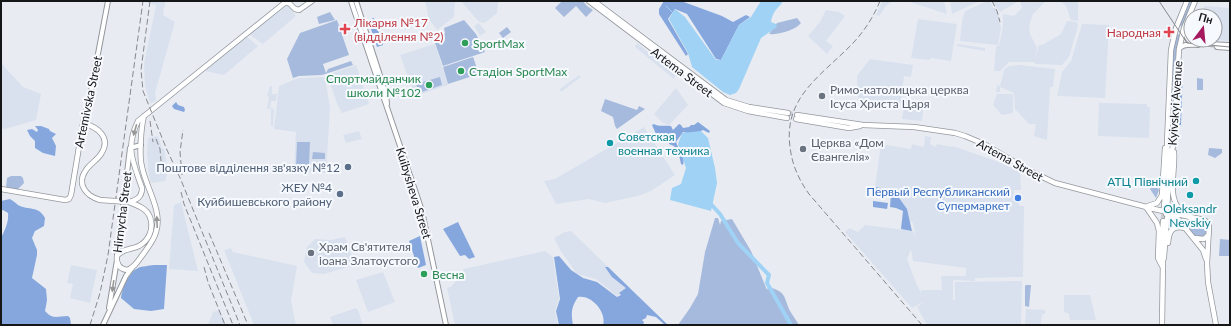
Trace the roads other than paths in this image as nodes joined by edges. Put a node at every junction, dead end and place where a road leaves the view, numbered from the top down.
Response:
1 (108, 1) edge
2 (312, 1) edge
3 (351, 1) edge
4 (356, 1) edge
5 (589, 1) edge
6 (594, 1) edge
7 (1188, 1) edge
8 (288, 2) edge
9 (1178, 22) junction
10 (1183, 30) joint
11 (1183, 46) edge
12 (1178, 49) junction
13 (384, 95) junction
14 (144, 116) junction
15 (83, 123) junction
16 (850, 123) junction
17 (863, 125) junction
18 (844, 127) junction
19 (1166, 143) junction
20 (141, 145) junction
21 (1173, 146) junction
22 (130, 148) junction
23 (1, 189) edge
24 (129, 202) junction
25 (1146, 207) junction
26 (1154, 209) junction
27 (1190, 217) junction
28 (1165, 218) tunnel mouth
29 (1196, 218) junction
30 (1185, 227) junction
31 (1209, 234) junction
32 (1194, 238) junction
33 (117, 257) junction
34 (1165, 260) junction
35 (1207, 263) junction
36 (133, 267) junction
37 (1163, 268) junction
38 (109, 313) junction
39 (103, 325) edge
40 (446, 325) edge
41 (1162, 325) edge
42 (1216, 325) edge

1 - 15 main road, Artemivska Street
2 - 8 main road, Hirnycha Street
3 - 13 main road, Kuibysheva Street
4 - 13 main road, Kuibysheva Street
5 - 6 main road, Artema Street
7 - 9 main road, Kyivskyi Avenue
8 - 14 main road, Hirnycha Street
9 - 10 main road
9 - 19 main road, Kyivskyi Avenue
10 - 12 main road, Kyivskyi Avenue
11 - 12 main road
12 - 21 main road, Kyivskyi Avenue
13 - 40 main road, Kuibysheva Street
14 - 20 main road, Hirnycha Street
14 -> 22 main road, Hirnycha Street
15 - 23 main road, Artemivska Street
15 - 24 main road, bridge
16 - 17 main road, Artema Street
16 - 18 main road
16 - 18 main road, Artema Street
17 - 18 main road, Artema Street
17 - 25 main road, Artema Street
19 - 21 main road, Kyivskyi Avenue
19 - 25 main road
20 - 22 main road
36 -> 20 main road, Hirnycha Street
21 - 29 main road
22 - 24 main road
22 - 33 main road, Hirnycha Street
24 - 33 main road
25 - 26 main road, Artema Street
25 - 37 main road
26 - 27 main road, Artema Street
26 - 30 main road, Artema Street
27 - 29 main road, Artema Street
27 - 30 main road
28 - 34 main road
29 - 31 main road
30 - 32 main road, Artema Street
30 - 34 main road
31 - 32 main road
31 - 35 main road, Artema Street
32 - 35 main road, Artema Street
33 - 36 main road
33 -> 38 main road, Hirnycha Street
34 - 37 main road
35 - 42 main road, Artema Street
36 - 38 main road, Hirnycha Street
37 - 41 main road
38 - 39 main road, Hirnycha Street

